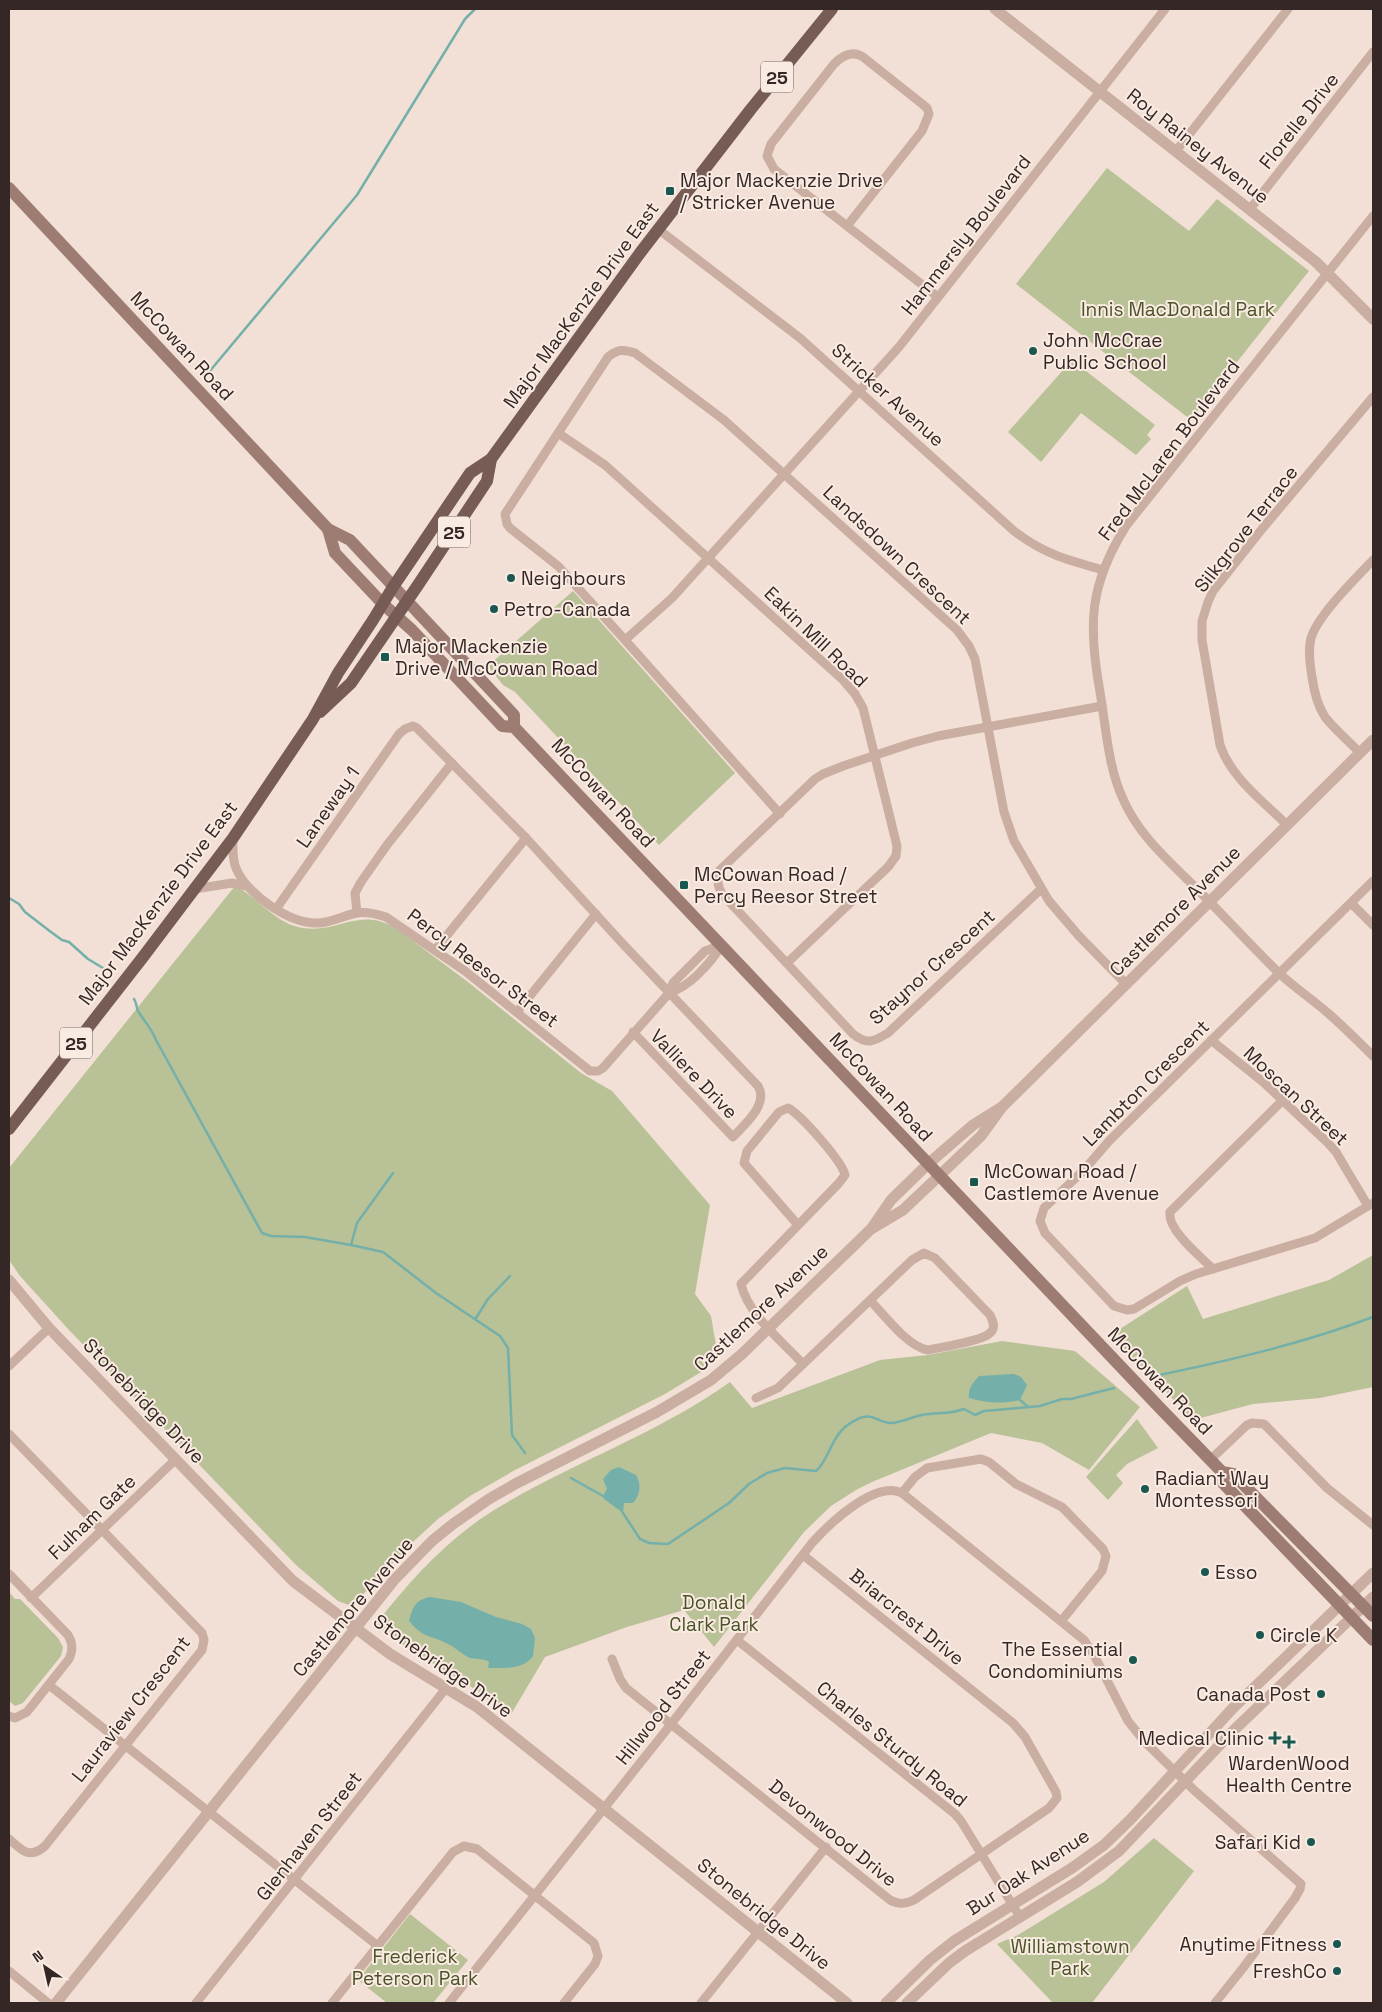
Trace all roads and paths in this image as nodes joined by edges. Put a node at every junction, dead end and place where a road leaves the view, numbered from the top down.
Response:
1 (832, 9) edge
2 (995, 9) edge
3 (1165, 9) edge
4 (1288, 9) edge
5 (1373, 52) edge
6 (1100, 91) junction
7 (1176, 151) junction
8 (9, 188) edge
9 (1250, 209) junction
10 (1373, 216) edge
11 (847, 226) junction
12 (658, 229) junction
13 (1328, 273) junction
14 (938, 297) junction
15 (1373, 319) edge
16 (859, 391) junction
17 (1373, 397) edge
18 (558, 433) junction
19 (491, 459) junction
20 (784, 474) junction
21 (328, 529) junction
22 (708, 558) junction
23 (1373, 560) edge
24 (1103, 570) junction
25 (393, 587) junction
26 (407, 601) junction
27 (383, 604) junction
28 (396, 616) junction
29 (625, 640) junction
30 (1102, 706) junction
31 (313, 719) junction
32 (988, 726) junction
33 (514, 727) junction
34 (1373, 740) edge
35 (1360, 753) junction
36 (874, 755) junction
37 (452, 764) junction
38 (780, 814) junction
39 (1287, 825) junction
40 (233, 838) junction
41 (526, 838) junction
42 (1373, 881) edge
43 (246, 886) junction
44 (195, 889) junction
45 (1041, 889) junction
46 (1209, 902) junction
47 (1351, 903) junction
48 (276, 909) junction
49 (357, 913) junction
50 (596, 914) junction
51 (1373, 924) edge
52 (722, 946) junction
53 (435, 950) junction
54 (787, 963) junction
55 (1279, 973) junction
56 (1126, 984) junction
57 (670, 992) junction
58 (517, 1012) junction
59 (633, 1032) junction
60 (1211, 1040) junction
61 (1373, 1056) edge
62 (1283, 1100) junction
63 (1002, 1107) junction
64 (9, 1129) edge
65 (928, 1164) junction
66 (940, 1175) junction
67 (1371, 1205) edge
68 (798, 1225) junction
69 (871, 1229) junction
70 (1213, 1269) junction
71 (9, 1280) edge
72 (870, 1300) junction
73 (769, 1327) junction
74 (49, 1328) junction
75 (803, 1364) junction
76 (9, 1366) edge
77 (756, 1398) dead end
78 (9, 1434) edge
79 (176, 1459) junction
80 (1210, 1460) junction
81 (1222, 1472) junction
82 (902, 1493) junction
83 (1373, 1525) edge
84 (102, 1530) junction
85 (802, 1554) junction
86 (1373, 1573) edge
87 (9, 1574) edge
88 (1352, 1594) junction
89 (1373, 1597) edge
90 (31, 1598) junction
91 (1340, 1605) junction
92 (1364, 1606) junction
93 (1373, 1616) edge
94 (1352, 1618) junction
95 (1062, 1620) junction
96 (356, 1627) junction
97 (737, 1640) junction
98 (1373, 1640) edge
99 (612, 1659) dead end
100 (49, 1685) junction
101 (447, 1687) junction
102 (9, 1716) edge
103 (670, 1724) junction
104 (125, 1744) junction
105 (1174, 1771) junction
106 (1185, 1782) junction
107 (604, 1809) junction
108 (208, 1812) junction
109 (9, 1839) edge
110 (826, 1847) junction
111 (982, 1854) junction
112 (295, 1880) junction
113 (535, 1896) junction
114 (1012, 1905) junction
115 (1020, 1917) junction
116 (758, 1932) junction
117 (378, 1946) junction
118 (9, 1972) edge
119 (1217, 2002) edge
120 (48, 2003) edge
121 (56, 2003) edge
122 (196, 2003) edge
123 (332, 2003) edge
124 (449, 2003) edge
125 (564, 2003) edge
126 (702, 2003) edge
127 (847, 2003) edge
128 (886, 2003) edge
129 (907, 2003) edge

1 - 12 main road, Major MacKenzie Drive East / 25
2 - 6 street, Roy Rainey Avenue
3 - 6 street, Hammersly Boulevard
4 - 7 street
5 - 9 street, Florelle Drive
6 - 7 street, Roy Rainey Avenue
6 - 14 street, Hammersly Boulevard
7 - 9 street, Roy Rainey Avenue
8 - 21 main road, McCowan Road
9 - 13 street, Roy Rainey Avenue
10 - 13 street, Fred McLaren Boulevard
11 - 11 street
11 - 14 street
12 - 16 street, Stricker Avenue
12 - 19 main road, Major MacKenzie Drive East / 25
13 - 15 street, Roy Rainey Avenue
13 - 24 street, Fred McLaren Boulevard
14 - 16 street, Hammersly Boulevard
16 - 20 street, Hammersly Boulevard
16 - 24 street, Stricker Avenue
17 - 39 street, Silkgrove Terrace
18 - 20 street, Landsdown Crescent
18 - 22 street, Eakin Mill Road
18 - 29 street, Landsdown Crescent
19 - 25 main road, Major MacKenzie Drive East / 25
19 - 26 main road, Major MacKenzie Drive East / 25
20 - 22 street
20 - 32 street, Landsdown Crescent
21 - 25 main road, McCowan Road
21 - 27 main road, McCowan Road
22 - 29 street
22 - 36 street, Eakin Mill Road
23 - 35 street
24 - 30 street, Fred McLaren Boulevard
25 - 26 main road, McCowan Road
25 - 27 main road, Major MacKenzie Drive East / 25
26 - 28 main road, Major MacKenzie Drive East / 25
26 - 33 main road, McCowan Road
27 - 28 main road, McCowan Road
27 - 31 main road, Major MacKenzie Drive East / 25
28 - 31 main road, Major MacKenzie Drive East / 25
28 - 33 main road, McCowan Road
29 - 38 street, Landsdown Crescent
30 - 32 street, Staynor Crescent
30 - 46 street, Fred McLaren Boulevard
31 - 40 main road, Major MacKenzie Drive East / 25
32 - 36 street, Staynor Crescent
32 - 45 street, Landsdown Crescent
33 - 52 main road, McCowan Road
34 - 35 street, Castlemore Avenue
35 - 39 street, Castlemore Avenue
36 - 38 street, Staynor Crescent
36 - 54 street, Eakin Mill Road
37 - 41 street
37 - 48 street, Laneway 1
37 - 49 street
38 - 54 street, Staynor Crescent
39 - 46 street, Castlemore Avenue
40 - 43 street, Percy Reesor Street
40 - 44 main road, Major MacKenzie Drive East / 25
41 - 50 street
41 - 53 street
42 - 47 street, Lambton Crescent
43 - 44 street
43 - 48 street, Percy Reesor Street
44 - 64 main road, Major MacKenzie Drive East / 25
45 - 54 street, Staynor Crescent
45 - 56 street, Landsdown Crescent
46 - 55 street, Fred McLaren Boulevard
46 - 56 street, Castlemore Avenue
47 - 51 street
47 - 55 street, Lambton Crescent
48 - 49 street, Percy Reesor Street
49 - 53 street, Percy Reesor Street
50 - 57 street
50 - 58 street
52 - 57 street, Percy Reesor Street
52 - 65 main road, McCowan Road
53 - 58 street, Percy Reesor Street
55 - 60 street, Lambton Crescent
55 - 61 street, Fred McLaren Boulevard
56 - 63 street, Castlemore Avenue
57 - 59 street, Percy Reesor Street
57 - 59 street, Valliere Drive
58 - 59 street, Percy Reesor Street
60 - 62 street, Moscan Street
60 - 70 street, Lambton Crescent
62 - 67 street, Moscan Street
62 - 70 street
63 - 65 street, Castlemore Avenue
63 - 66 street, Castlemore Avenue
65 - 66 main road, McCowan Road
65 - 69 street, Castlemore Avenue
66 - 69 street, Castlemore Avenue
66 - 80 main road, McCowan Road
67 - 70 street, Lambton Crescent
68 - 68 street
68 - 73 street
69 - 73 street, Castlemore Avenue
71 - 74 street, Stonebridge Drive
72 - 72 street
72 - 75 street
73 - 75 street
73 - 96 street, Castlemore Avenue
74 - 76 street
74 - 79 street, Stonebridge Drive
75 - 77 street
78 - 84 street, Lauraview Crescent
79 - 84 street, Fulham Gate
79 - 96 street, Stonebridge Drive
80 - 81 main road, McCowan Road
80 - 83 street
81 - 88 main road, McCowan Road
81 - 91 main road, McCowan Road
82 - 85 street, Hillwood Street
82 - 95 street
82 - 95 street
84 - 90 street, Fulham Gate
84 - 104 street, Lauraview Crescent
85 - 97 street, Hillwood Street
85 - 111 street, Briarcrest Drive
86 - 88 street, Bur Oak Avenue
87 - 90 street
88 - 91 street, Bur Oak Avenue
88 - 92 main road, McCowan Road
89 - 92 street, Bur Oak Avenue
90 - 100 street
91 - 94 main road, McCowan Road
91 - 105 street, Bur Oak Avenue
92 - 93 main road, McCowan Road
92 - 94 street, Bur Oak Avenue
94 - 98 main road, McCowan Road
94 - 106 street, Bur Oak Avenue
95 - 105 street
96 - 101 street, Stonebridge Drive
96 - 108 street, Castlemore Avenue
97 - 103 street, Hillwood Street
97 - 111 street, Charles Sturdy Road
99 - 103 street, Devonwood Drive
100 - 102 street
100 - 104 street
101 - 107 street, Stonebridge Drive
101 - 112 street, Glenhaven Street
103 - 107 street, Hillwood Street
103 - 110 street, Devonwood Drive
104 - 108 street
104 - 109 street, Lauraview Crescent
105 - 106 street
105 - 114 street, Bur Oak Avenue
106 - 115 street, Bur Oak Avenue
106 - 119 street
107 - 113 street, Hillwood Street
107 - 116 street, Stonebridge Drive
108 - 112 street
108 - 121 street, Castlemore Avenue
110 - 111 street, Devonwood Drive
110 - 116 street
111 - 114 street, Charles Sturdy Road
112 - 117 street
112 - 122 street, Glenhaven Street
113 - 117 street
113 - 124 street, Hillwood Street
113 - 125 street
114 - 115 street, Charles Sturdy Road
114 - 128 street, Bur Oak Avenue
115 - 129 street, Bur Oak Avenue
116 - 126 street
116 - 127 street, Stonebridge Drive
117 - 123 street
118 - 120 street

